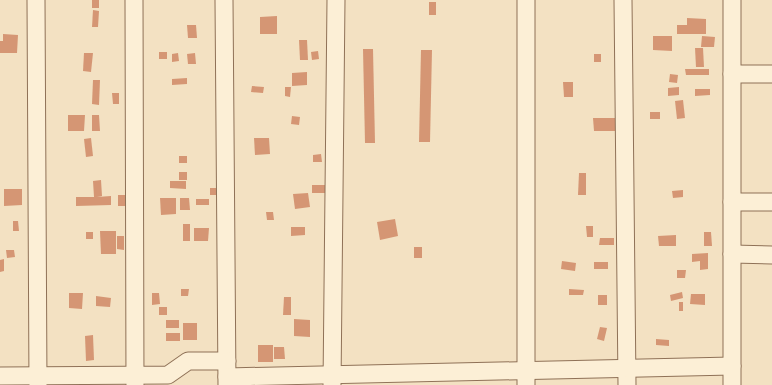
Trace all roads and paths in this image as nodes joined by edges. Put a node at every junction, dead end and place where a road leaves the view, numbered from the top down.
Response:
1 (36, 0) edge
2 (134, 0) edge
3 (224, 0) edge
4 (336, 0) edge
5 (526, 0) edge
6 (623, 0) edge
7 (732, 0) edge
8 (732, 74) junction
9 (772, 74) edge
10 (732, 202) junction
11 (772, 202) edge
12 (732, 254) junction
13 (772, 255) edge
14 (732, 366) junction
15 (627, 368) junction
16 (227, 374) edge
17 (0, 376) edge
18 (526, 378) edge
19 (38, 380) edge
20 (135, 380) edge
21 (332, 380) edge
22 (627, 385) edge
23 (732, 385) edge

1 - 19 street
2 - 20 street
3 - 16 street
4 - 21 street
5 - 18 street
6 - 15 street
7 - 8 street
8 - 9 street
8 - 10 street
10 - 11 street
10 - 12 street
12 - 13 street
12 - 14 street
14 - 15 street
14 - 23 street
15 - 18 street
15 - 22 street
16 - 20 street
16 - 21 street
17 - 19 street
18 - 21 street
19 - 20 street

